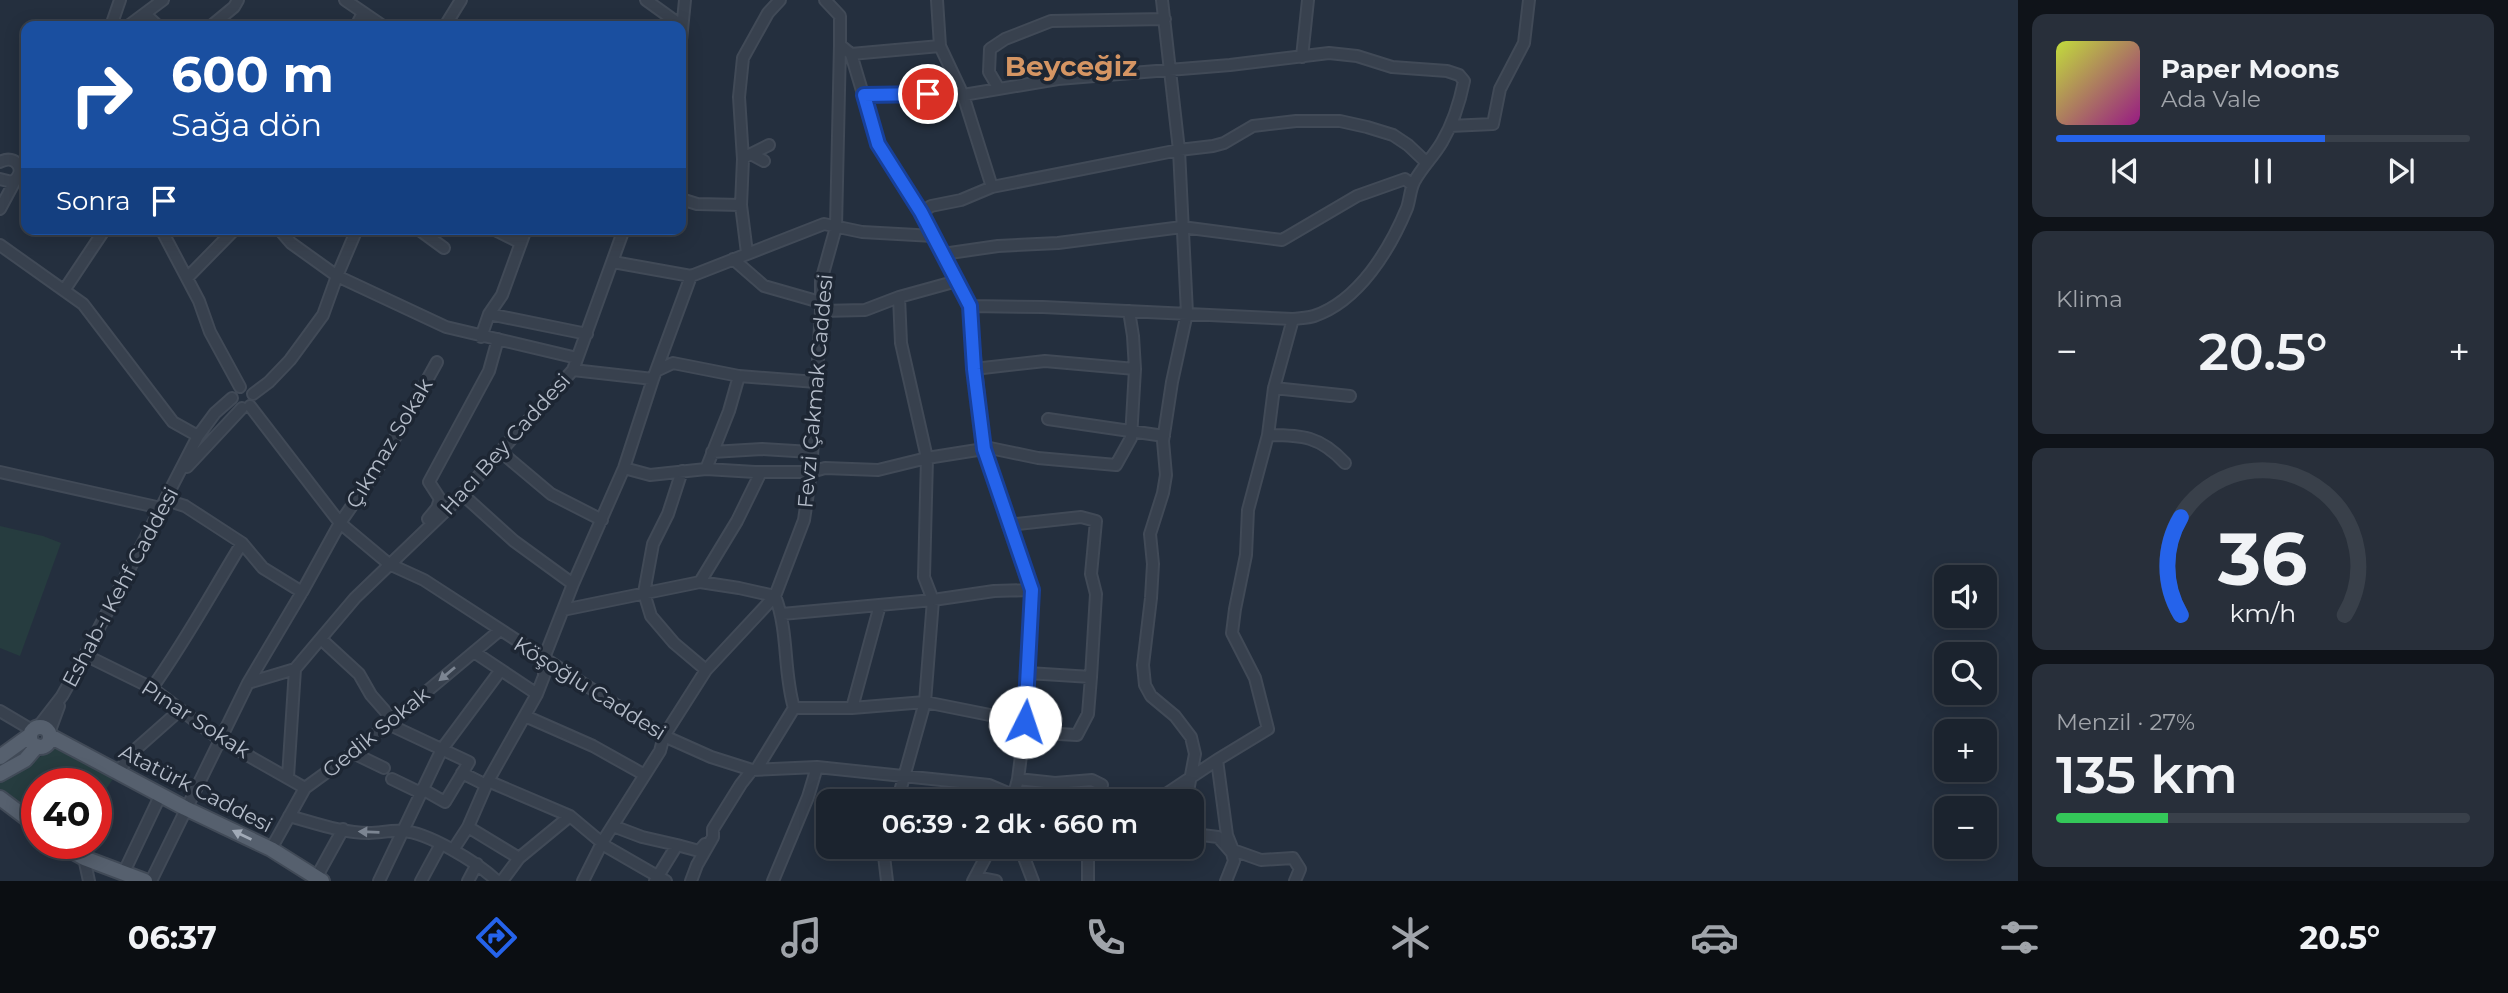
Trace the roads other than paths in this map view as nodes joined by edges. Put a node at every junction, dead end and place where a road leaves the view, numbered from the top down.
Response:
1 (120, 0) edge
2 (163, 0) edge
3 (238, 0) edge
4 (345, 0) edge
5 (461, 0) edge
6 (646, 0) edge
7 (685, 0) edge
8 (780, 0) edge
9 (825, 0) edge
10 (841, 0) edge
11 (937, 0) edge
12 (1162, 0) edge
13 (1308, 0) edge
14 (1529, 0) edge
15 (363, 13) junction
16 (145, 14) junction
17 (840, 16) junction
18 (1165, 19) junction
19 (113, 21) edge
20 (135, 21) edge
21 (153, 21) edge
22 (217, 21) edge
23 (359, 21) edge
24 (375, 21) edge
25 (448, 21) edge
26 (675, 21) edge
27 (683, 21) edge
28 (840, 45) junction
29 (940, 46) junction
30 (851, 54) junction
31 (1302, 57) junction
32 (1170, 71) junction
33 (999, 89) junction
34 (864, 95) junction
35 (962, 95) junction
36 (1450, 126) junction
37 (769, 145) dead end
38 (1179, 150) junction
39 (747, 156) junction
40 (764, 161) dead end
41 (0, 162) edge
42 (1426, 162) junction
43 (21, 171) edge
44 (1, 180) edge
45 (1412, 185) junction
46 (992, 187) junction
47 (686, 201) edge
48 (741, 205) junction
49 (0, 208) edge
50 (921, 212) junction
51 (836, 227) junction
52 (1182, 227) junction
53 (101, 235) edge
54 (164, 235) edge
55 (229, 235) edge
56 (285, 235) edge
57 (354, 235) edge
58 (426, 235) edge
59 (505, 235) edge
60 (524, 235) edge
61 (622, 235) edge
62 (933, 236) junction
63 (521, 243) junction
64 (0, 245) edge
65 (444, 248) dead end
66 (747, 253) junction
67 (943, 254) junction
68 (733, 259) junction
69 (612, 262) junction
70 (337, 276) junction
71 (691, 276) junction
72 (187, 278) junction
73 (957, 281) junction
74 (65, 289) junction
75 (899, 297) junction
76 (970, 306) junction
77 (821, 307) junction
78 (1129, 311) junction
79 (1187, 313) junction
80 (489, 314) junction
81 (1293, 319) junction
82 (587, 334) junction
83 (481, 337) junction
84 (498, 339) junction
85 (437, 362) dead end
86 (575, 364) junction
87 (974, 369) junction
88 (1135, 369) junction
89 (655, 375) junction
90 (739, 376) junction
91 (816, 382) junction
92 (240, 387) junction
93 (1273, 388) junction
94 (253, 394) junction
95 (1350, 396) dead end
96 (232, 398) junction
97 (246, 407) junction
98 (218, 409) junction
99 (1048, 419) dead end
100 (230, 422) junction
101 (1131, 431) junction
102 (1268, 435) junction
103 (198, 436) junction
104 (1164, 436) junction
105 (984, 449) junction
106 (501, 452) junction
107 (712, 452) junction
108 (811, 452) junction
109 (927, 458) junction
110 (1345, 463) dead end
111 (624, 468) junction
112 (706, 469) junction
113 (682, 471) junction
114 (0, 472) edge
115 (761, 472) junction
116 (811, 472) junction
117 (177, 477) junction
118 (462, 494) junction
119 (163, 504) junction
120 (602, 520) junction
121 (340, 523) junction
122 (1008, 524) junction
123 (419, 535) junction
124 (242, 543) junction
125 (389, 564) junction
126 (700, 582) junction
127 (573, 584) junction
128 (1032, 590) junction
129 (302, 592) junction
130 (644, 593) junction
131 (775, 596) junction
132 (933, 600) junction
133 (880, 605) junction
134 (563, 610) junction
135 (782, 614) junction
136 (499, 631) junction
137 (321, 639) junction
138 (474, 652) junction
139 (85, 655) junction
140 (544, 658) junction
141 (295, 669) junction
142 (706, 670) junction
143 (500, 671) junction
144 (1028, 673) junction
145 (1091, 677) junction
146 (248, 683) junction
147 (152, 688) junction
148 (537, 694) junction
149 (925, 702) junction
150 (794, 708) junction
151 (852, 708) junction
152 (180, 710) junction
153 (0, 711) edge
154 (525, 716) junction
155 (391, 722) junction
156 (1025, 727) junction
157 (39, 734) junction
158 (663, 736) junction
159 (219, 738) junction
160 (442, 749) junction
161 (353, 753) junction
162 (0, 757) edge
163 (1217, 760) junction
164 (817, 767) junction
165 (384, 768) dead end
166 (754, 770) junction
167 (117, 772) junction
168 (0, 774) edge
169 (462, 774) junction
170 (643, 774) junction
171 (905, 775) junction
172 (288, 777) junction
173 (392, 779) dead end
174 (1018, 779) junction
175 (1190, 779) junction
176 (487, 783) junction
177 (1055, 783) junction
178 (1102, 785) dead end
179 (305, 788) junction
180 (901, 789) edge
181 (996, 789) edge
182 (1016, 789) edge
183 (1058, 789) edge
184 (1174, 789) edge
185 (1188, 789) edge
186 (421, 791) junction
187 (160, 794) junction
188 (0, 798) edge
189 (185, 808) junction
190 (21, 814) edge
191 (289, 816) junction
192 (570, 816) junction
193 (613, 826) junction
194 (468, 827) junction
195 (343, 829) junction
196 (404, 830) junction
197 (713, 834) junction
198 (1204, 835) edge
199 (603, 841) junction
200 (441, 844) junction
201 (677, 845) junction
202 (271, 849) junction
203 (453, 850) junction
204 (519, 858) junction
205 (84, 859) edge
206 (87, 859) edge
207 (884, 859) edge
208 (985, 859) edge
209 (1025, 859) edge
210 (1088, 859) edge
211 (477, 864) junction
212 (124, 873) junction
213 (313, 878) edge
214 (659, 879) edge
215 (974, 879) edge
216 (1088, 880) edge
217 (89, 881) edge
218 (145, 881) edge
219 (151, 881) edge
220 (379, 881) edge
221 (421, 881) edge
222 (468, 881) edge
223 (499, 881) edge
224 (583, 881) edge
225 (691, 881) edge
226 (773, 881) edge
227 (887, 881) edge
228 (996, 881) edge
229 (1033, 881) edge
230 (1226, 881) edge
231 (1295, 881) edge

1 - 19 street
2 - 16 street
3 - 22 street
4 - 15 street
5 - 25 street
6 - 26 street
7 - 27 street
8 - 39 street
9 - 17 street
10 - 17 street, Fevzi Çakmak Caddesi
11 - 29 street
12 - 18 street
13 - 31 street
14 - 36 street
15 - 23 street
15 - 24 street
16 - 20 street
16 - 21 street
17 - 28 street, Fevzi Çakmak Caddesi
18 - 32 street
18 - 33 street
28 - 30 street
28 - 51 street, Fevzi Çakmak Caddesi
29 - 30 street
29 - 35 street
30 - 34 street
31 - 32 street
31 - 36 street
32 - 33 street
32 - 38 street
33 - 35 street
34 - 35 street
34 - 50 street
35 - 46 street
36 - 42 street
37 - 39 street
38 - 42 street
38 - 46 street
38 - 52 street
39 - 40 street
39 - 48 street
41 - 43 street
42 - 45 street
43 - 44 street
43 - 49 street
44 - 49 street
45 - 52 street
45 - 81 street
46 - 50 street
47 - 48 street
48 - 66 street
50 - 62 street
51 - 62 street
51 - 66 street
51 - 77 street, Fevzi Çakmak Caddesi
52 - 67 street
52 - 79 street
53 - 74 street
54 - 72 street
55 - 72 street
56 - 70 street
57 - 70 street
58 - 65 street
59 - 63 street
60 - 63 street
61 - 69 street, Hacı Bey Caddesi
62 - 67 street
63 - 80 street
64 - 74 street
66 - 68 street
67 - 73 street
68 - 71 street
68 - 77 street
69 - 71 street
69 - 82 street, Hacı Bey Caddesi
70 - 83 street
70 - 94 street
71 - 89 street
72 - 92 street
73 - 75 street
73 - 76 street
74 - 103 street
75 - 77 street
75 - 109 street
76 - 78 street
76 - 87 street
77 - 91 street, Fevzi Çakmak Caddesi
78 - 79 street
78 - 88 street
79 - 81 street
79 - 104 street
80 - 82 street
80 - 83 street
81 - 93 street
82 - 86 street, Hacı Bey Caddesi
83 - 84 street
84 - 86 street
84 - 123 street
85 - 121 street, Çıkmaz Sokak
86 - 89 street
86 - 106 street, Hacı Bey Caddesi
87 - 88 street
87 - 105 street
88 - 101 street
89 - 90 street
89 - 111 street
90 - 91 street
90 - 107 street
91 - 108 street, Fevzi Çakmak Caddesi
92 - 94 street
92 - 96 street
93 - 95 street
93 - 102 street
94 - 97 street
96 - 97 street
96 - 98 street, Eshab-ı Kehf Caddesi
97 - 100 street
97 - 121 street, Köşoğlu Caddesi
98 - 100 street
98 - 103 street, Eshab-ı Kehf Caddesi
99 - 101 street
100 - 117 street
101 - 104 street
101 - 105 street
102 - 110 street
102 - 163 street
103 - 117 street, Eshab-ı Kehf Caddesi
104 - 175 street
105 - 109 street
105 - 122 street
106 - 118 street, Hacı Bey Caddesi
106 - 120 street
107 - 108 street
107 - 112 street
108 - 116 street, Fevzi Çakmak Caddesi
109 - 116 street
109 - 132 street
111 - 113 street
111 - 120 street
112 - 113 street
112 - 115 street
113 - 130 street
114 - 119 street
115 - 116 street
115 - 126 street
116 - 131 street, Fevzi Çakmak Caddesi
117 - 119 street, Eshab-ı Kehf Caddesi
118 - 123 street, Hacı Bey Caddesi
118 - 127 street
119 - 124 street
119 - 139 street, Eshab-ı Kehf Caddesi
120 - 127 street
121 - 125 street, Köşoğlu Caddesi
121 - 129 street, Çıkmaz Sokak
122 - 128 street
122 - 145 street
123 - 125 street, Hacı Bey Caddesi
124 - 129 street
124 - 147 street
125 - 136 street, Köşoğlu Caddesi
125 - 137 street, Hacı Bey Caddesi
126 - 130 street
126 - 131 street
127 - 134 street
128 - 132 street
128 - 144 street
129 - 146 street, Çıkmaz Sokak
130 - 134 street
130 - 142 street
131 - 135 street
131 - 142 street, Fevzi Çakmak Caddesi
132 - 133 street
132 - 149 street
133 - 135 street
133 - 151 street
134 - 140 street
135 - 150 street
136 - 138 street, Gedik Sokak
136 - 140 street, Köşoğlu Caddesi
137 - 141 street, Hacı Bey Caddesi
137 - 155 street
138 - 143 street
138 -> 155 street, Gedik Sokak
139 - 147 street, Pınar Sokak
139 - 157 street, Eshab-ı Kehf Caddesi
140 - 148 street
140 - 158 street, Köşoğlu Caddesi
141 - 146 street
141 - 172 street
142 - 158 street, Fevzi Çakmak Caddesi
143 - 148 street
143 - 160 street
144 - 145 street
144 - 156 street
145 - 156 street
146 - 159 street, Çıkmaz Sokak
147 - 152 street, Pınar Sokak
148 - 154 street
149 - 151 street
149 - 156 street
149 - 171 street
150 - 151 street
150 - 166 street
152 - 159 street, Pınar Sokak
152 - 167 street
153 - 157 street
154 - 170 street
154 - 176 street
155 - 160 street
155 - 161 street, Gedik Sokak
156 - 174 street
157 - 162 main road
157 - 167 main road, Atatürk Caddesi
157 - 168 main road
158 - 166 street, Köşoğlu Caddesi
158 - 170 street, Fevzi Çakmak Caddesi
159 - 172 street, Pınar Sokak
159 - 189 street, Çıkmaz Sokak
160 - 169 street
160 - 186 street
161 - 165 street
161 - 179 street, Gedik Sokak
163 - 175 street
163 - 231 street
164 - 166 street, Köşoğlu Caddesi
164 - 171 street, Köşoğlu Caddesi
164 - 226 street
166 - 197 street
167 - 187 main road, Atatürk Caddesi
169 - 176 street
169 - 186 street
170 - 193 street, Fevzi Çakmak Caddesi
171 - 180 street
171 - 181 street, Köşoğlu Caddesi
172 - 179 street, Pınar Sokak
173 - 186 street
174 - 177 street
174 - 182 street
175 - 184 street
175 - 185 street
176 - 192 street
176 - 194 street
177 - 178 street
177 - 183 street
179 - 191 street, Gedik Sokak
186 - 196 street
187 - 189 main road, Atatürk Caddesi
187 - 212 street
188 - 190 main road
202 -> 189 main road, Atatürk Caddesi
189 - 219 street, Çıkmaz Sokak
191 - 195 street
191 - 202 street, Gedik Sokak
192 - 199 street
192 - 204 street
193 - 199 street, Fevzi Çakmak Caddesi
193 - 201 street
194 - 203 street
194 - 204 street
196 -> 195 street
195 - 213 street
196 - 200 street
196 - 220 street
197 - 201 street
197 - 225 street
198 - 230 street
199 - 214 street
199 - 224 street, Fevzi Çakmak Caddesi
200 - 203 street
200 - 221 street
201 - 214 street
202 - 213 main road, Atatürk Caddesi
203 - 211 street
204 - 223 street
205 - 217 street
206 - 212 main road
207 - 227 street
208 - 215 street
209 - 229 street
210 - 216 street
211 - 222 street
211 - 223 street
212 - 218 main road
215 - 228 street

